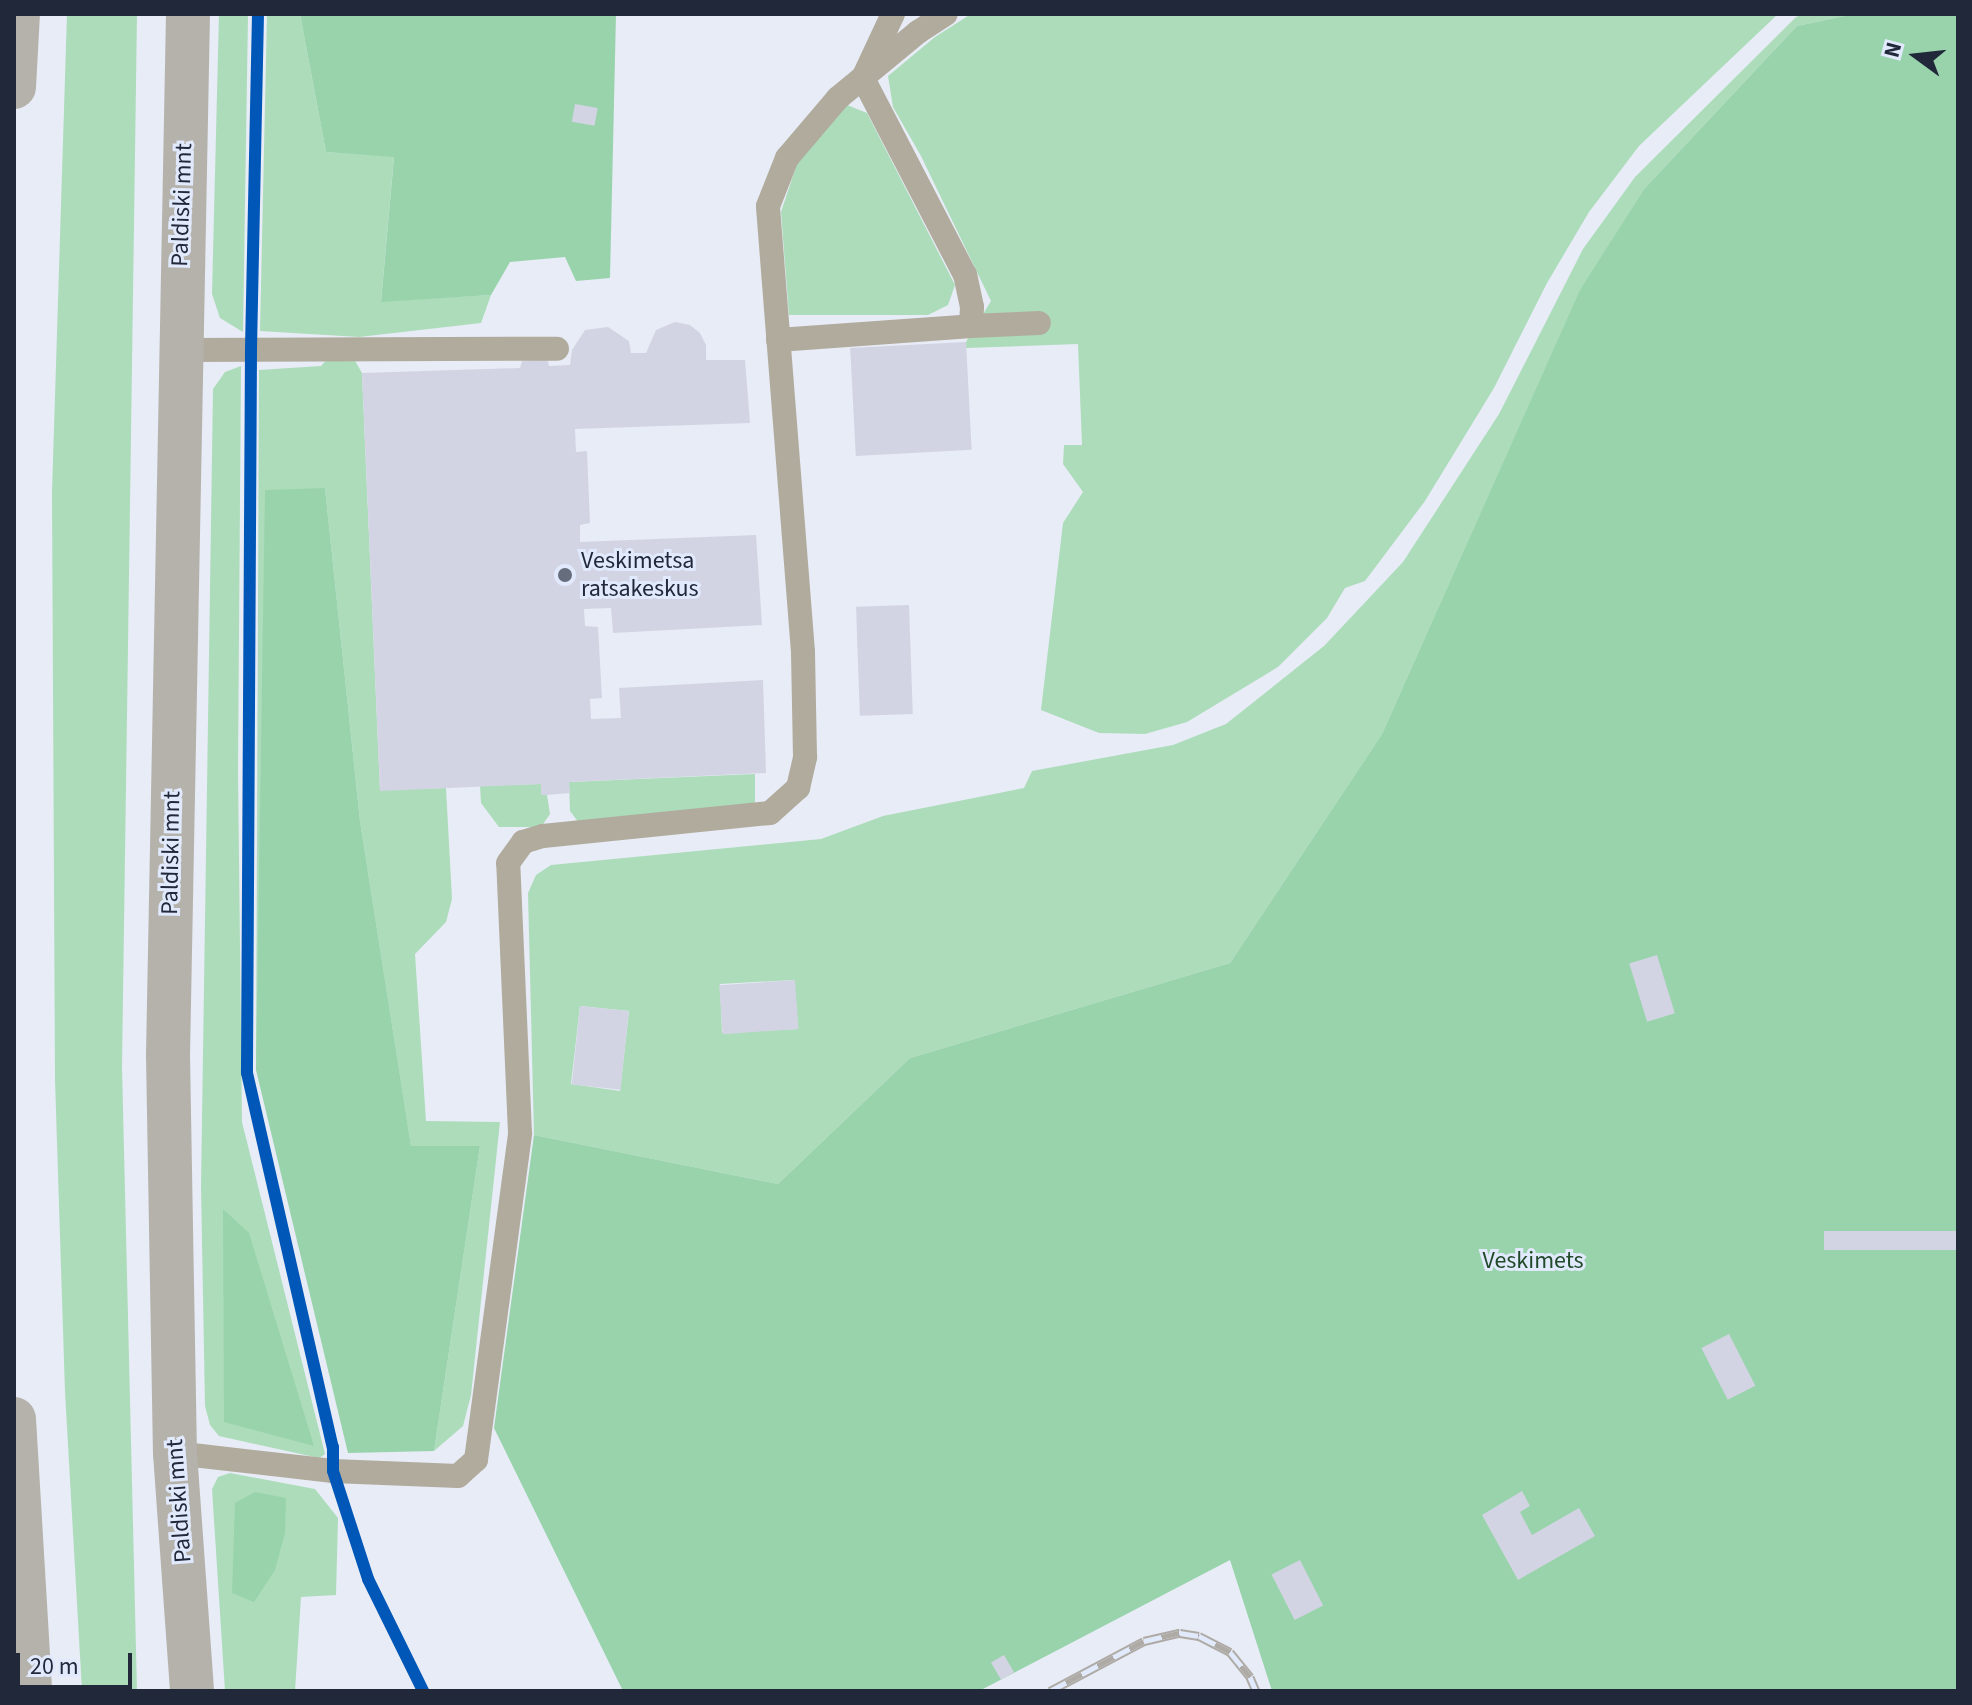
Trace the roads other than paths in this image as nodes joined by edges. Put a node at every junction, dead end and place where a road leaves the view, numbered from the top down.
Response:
1 (18, 14) edge
2 (188, 14) edge
3 (893, 14) edge
4 (946, 14) edge
5 (863, 78) junction
6 (14, 87) edge
7 (1039, 323) dead end
8 (971, 326) junction
9 (778, 340) junction
10 (557, 349) dead end
11 (179, 350) junction
12 (14, 1419) edge
13 (175, 1453) junction
14 (30, 1691) edge
15 (192, 1691) edge

1 - 6 main road
2 - 11 main road, Paldiski mnt
3 - 5 lane
4 - 5 lane
5 - 8 lane
5 - 9 lane
7 - 8 lane
8 - 9 lane
9 - 13 lane
10 - 11 lane
11 - 13 main road, Paldiski mnt
12 - 14 main road
13 - 15 main road, Paldiski mnt

